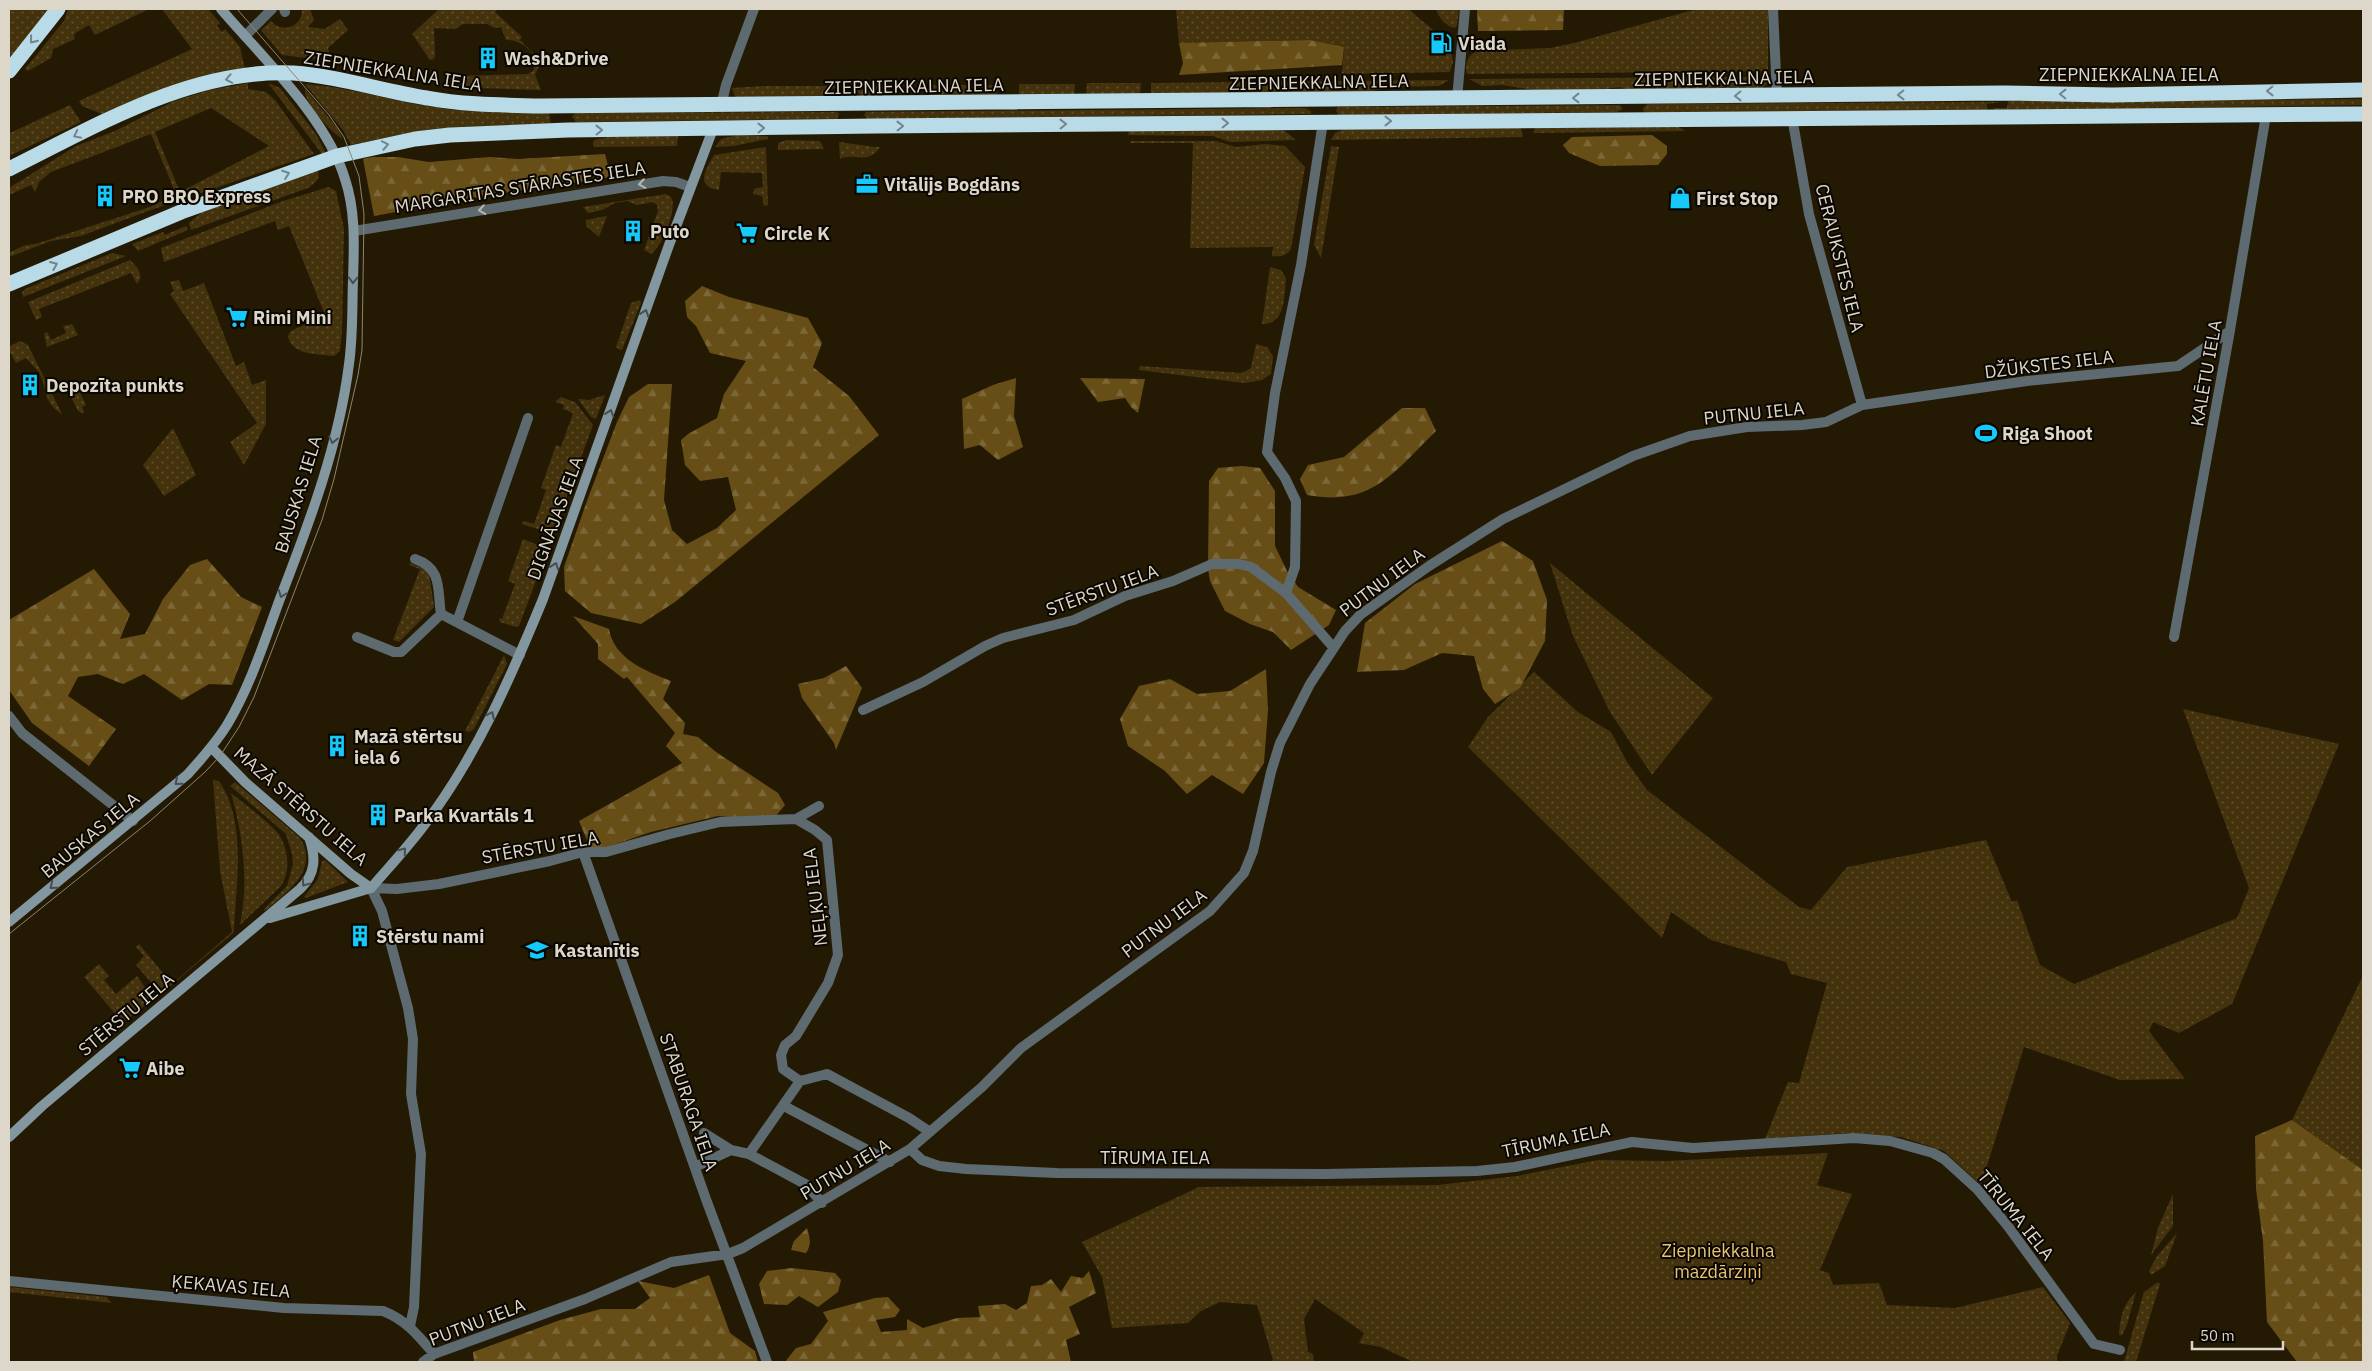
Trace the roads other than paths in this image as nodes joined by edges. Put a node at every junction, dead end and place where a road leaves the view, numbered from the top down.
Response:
1 (58, 9) edge
2 (221, 9) edge
3 (272, 9) edge
4 (754, 9) edge
5 (1465, 9) edge
6 (1773, 9) edge
7 (245, 36) junction
8 (9, 71) edge
9 (277, 74) junction
10 (2363, 82) edge
11 (2319, 90) junction
12 (2363, 90) edge
13 (1776, 96) junction
14 (1629, 97) junction
15 (1457, 99) junction
16 (1336, 100) junction
17 (850, 105) junction
18 (567, 106) junction
19 (722, 106) junction
20 (2266, 114) junction
21 (2363, 114) edge
22 (1792, 117) junction
23 (1626, 120) junction
24 (1323, 122) junction
25 (852, 127) junction
26 (713, 128) junction
27 (568, 130) junction
28 (337, 156) junction
29 (9, 169) edge
30 (690, 187) junction
31 (354, 231) junction
32 (9, 284) edge
33 (2230, 331) junction
34 (1862, 405) junction
35 (528, 418) dead end
36 (415, 559) dead end
37 (1286, 593) junction
38 (441, 614) junction
39 (457, 622) junction
40 (357, 637) dead end
41 (2174, 637) dead end
42 (1334, 647) junction
43 (520, 654) junction
44 (863, 710) dead end
45 (9, 716) edge
46 (212, 748) junction
47 (819, 806) dead end
48 (796, 820) junction
49 (133, 821) junction
50 (309, 837) junction
51 (584, 852) junction
52 (371, 888) junction
53 (266, 919) junction
54 (9, 922) edge
55 (800, 1081) junction
56 (784, 1106) junction
57 (930, 1132) junction
58 (704, 1133) dead end
59 (9, 1137) edge
60 (910, 1148) junction
61 (731, 1150) junction
62 (749, 1154) junction
63 (890, 1162) junction
64 (695, 1167) junction
65 (822, 1203) junction
66 (728, 1254) junction
67 (9, 1281) edge
68 (410, 1326) junction
69 (2120, 1350) dead end
70 (434, 1354) junction
71 (423, 1362) edge
72 (767, 1362) edge

1 -> 8 highway
2 - 7 main road, BAUSKAS IELA
3 - 7 street
4 - 19 street
5 - 15 street
6 - 13 street
7 - 9 main road, BAUSKAS IELA
9 - 18 highway, ZIEPNIEKKALNA IELA
9 - 28 main road, BAUSKAS IELA
9 -> 29 highway, ZIEPNIEKKALNA IELA
10 - 11 highway
11 - 12 highway, ZIEPNIEKKALNA IELA
11 -> 13 highway, ZIEPNIEKKALNA IELA
13 -> 14 highway, ZIEPNIEKKALNA IELA
14 -> 15 highway, ZIEPNIEKKALNA IELA
14 - 23 highway
15 - 16 highway, ZIEPNIEKKALNA IELA
16 - 17 highway, ZIEPNIEKKALNA IELA
16 - 24 highway
17 - 19 highway, ZIEPNIEKKALNA IELA
17 - 25 highway
18 - 19 highway, ZIEPNIEKKALNA IELA
18 - 27 highway
20 - 21 highway
20 - 22 highway
20 - 33 street, KALĒTU IELA
22 - 23 highway
22 - 34 street, CERAUKSTES IELA
24 -> 23 highway
25 -> 24 highway
24 - 37 street
26 -> 25 highway
27 -> 26 highway
26 - 30 main road, DIGNĀJAS IELA
28 -> 27 highway
28 - 31 main road, BAUSKAS IELA
32 -> 28 highway
30 -> 31 street, MARGARITAS STĀRASTES IELA
43 -> 30 main road, DIGNĀJAS IELA
31 -> 46 main road, BAUSKAS IELA
33 - 34 street, DŽŪKSTES IELA
33 - 41 street, KALĒTU IELA
34 - 42 street, PUTNU IELA
35 - 39 street
36 - 38 street
37 - 42 street, STĒRSTU IELA
37 - 44 street, STĒRSTU IELA
38 - 39 street
38 - 40 street
39 - 43 street
42 - 57 street, PUTNU IELA
52 -> 43 main road, DIGNĀJAS IELA
45 - 49 street
46 -> 49 main road, BAUSKAS IELA
46 - 50 main road, MAZĀ STĒRSTU IELA
47 - 48 street, STĒRSTU IELA
48 - 51 street, STĒRSTU IELA
48 - 55 street, NEĻĶU IELA
49 -> 54 main road, BAUSKAS IELA
50 - 52 main road, MAZĀ STĒRSTU IELA
50 -> 53 main road, STĒRSTU IELA
51 - 52 street, STĒRSTU IELA
51 - 64 street, STABURAGA IELA
52 - 53 main road, STĒRSTU IELA
52 - 68 street
53 - 59 main road, STĒRSTU IELA
55 - 56 street
55 - 57 street
56 - 62 street
56 - 63 street
57 - 60 street, PUTNU IELA
58 - 61 street
60 - 63 street, PUTNU IELA
60 - 69 street, TĪRUMA IELA
61 - 62 street
61 - 64 street
62 - 65 street
63 - 65 street, PUTNU IELA
64 - 66 street, STABURAGA IELA
65 - 66 street, PUTNU IELA
66 - 70 street, PUTNU IELA
66 - 72 street, STABURAGA IELA
67 - 68 street, ĶEKAVAS IELA
68 - 70 street, ĶEKAVAS IELA
70 - 71 street, PUTNU IELA

